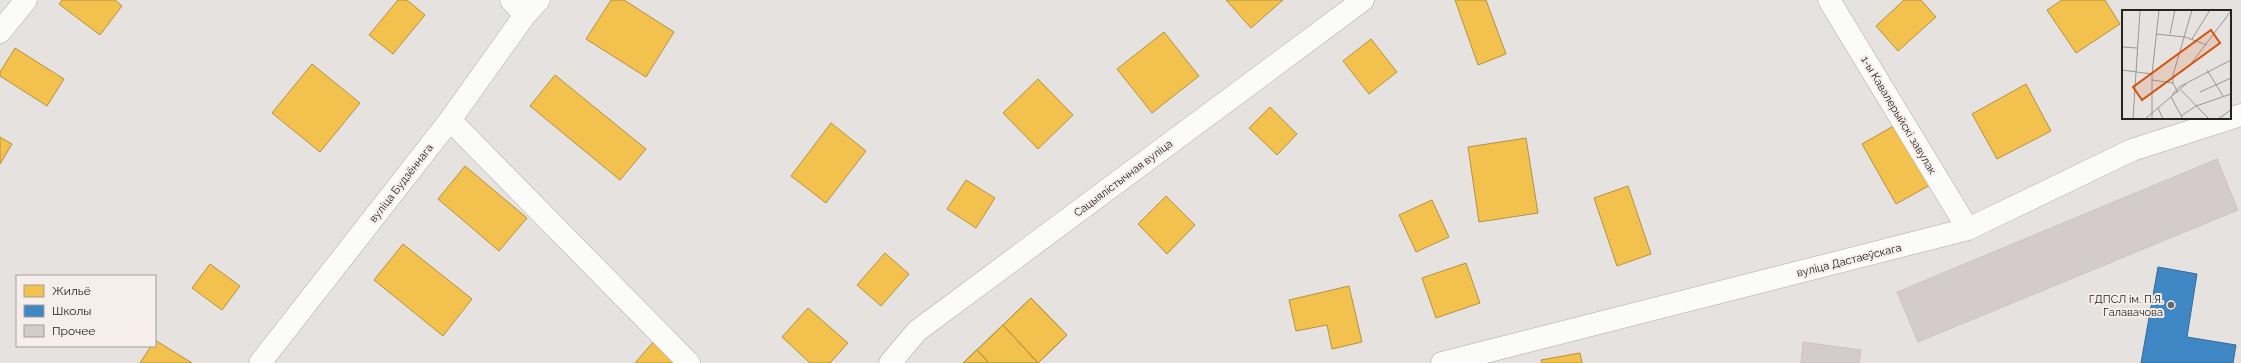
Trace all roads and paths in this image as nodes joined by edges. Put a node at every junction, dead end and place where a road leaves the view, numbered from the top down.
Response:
1 (26, 0) edge
2 (1363, 0) edge
3 (1829, 0) edge
4 (525, 5) edge
5 (0, 32) edge
6 (2241, 115) edge
7 (2231, 118) edge
8 (2229, 119) edge
9 (450, 120) junction
10 (1968, 230) junction
11 (260, 363) edge
12 (689, 363) edge
13 (890, 363) edge
14 (1442, 363) edge

1 - 5 street
2 - 13 street, Сацыялістычная вуліца
3 - 10 street, 1-ы Кавалерыйскі завулак
4 - 9 street, вуліца Будзённага
6 - 7 street, вуліца Дастаеўскага
8 - 10 street, вуліца Дастаеўскага
9 - 11 street, вуліца Будзённага
9 - 12 street
10 - 14 street, вуліца Дастаеўскага

